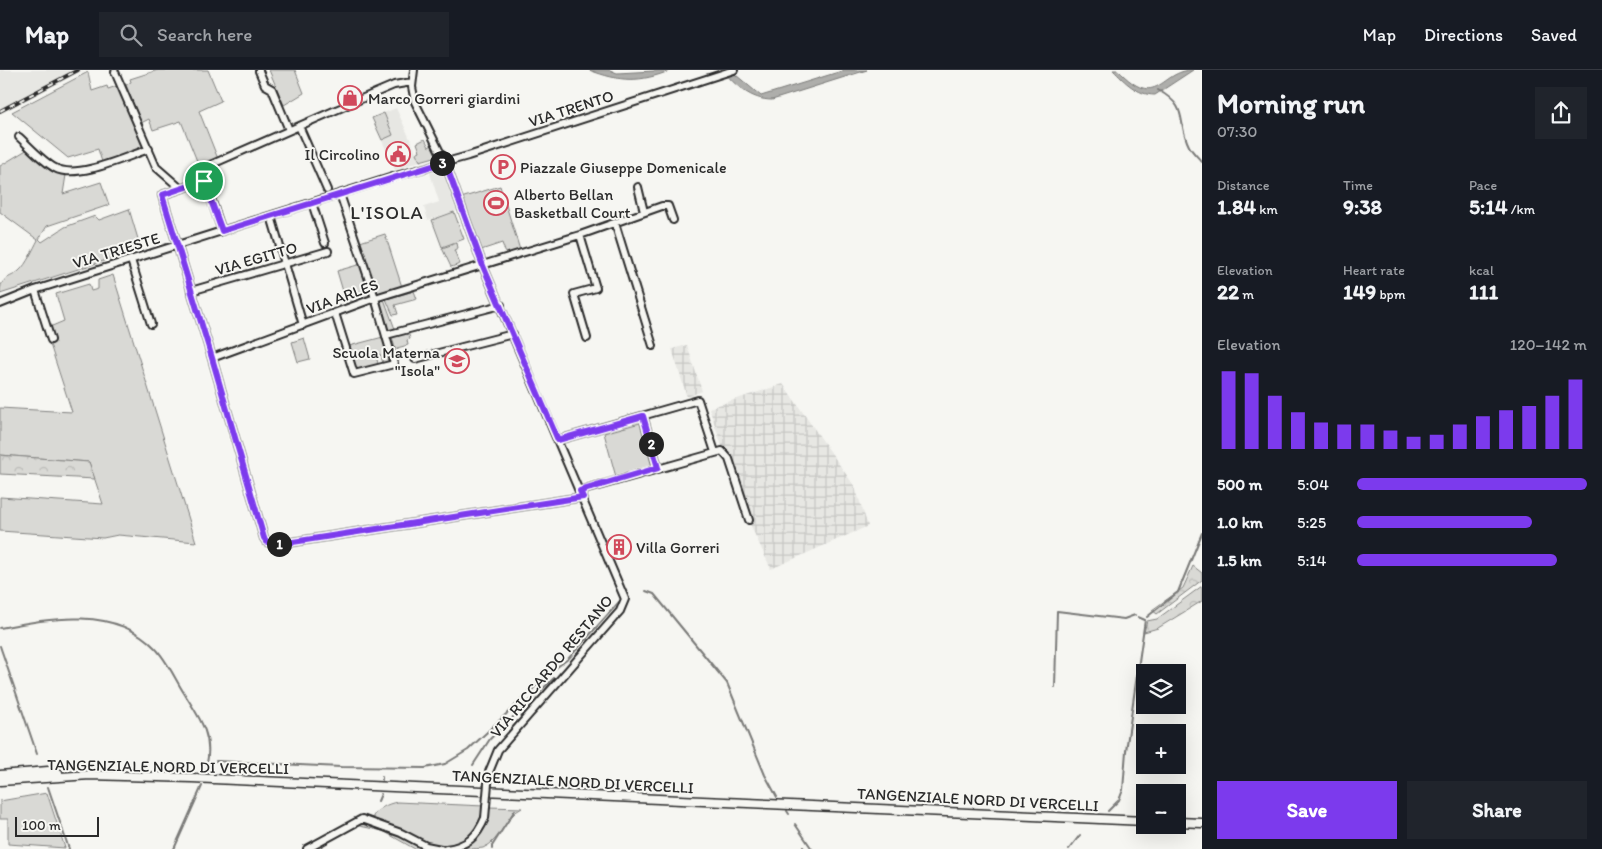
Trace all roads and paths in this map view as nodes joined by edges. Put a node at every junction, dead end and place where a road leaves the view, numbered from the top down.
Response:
1 (414, 70) edge
2 (734, 70) edge
3 (259, 71) edge
4 (115, 72) dead end
5 (412, 82) junction
6 (300, 126) junction
7 (289, 130) junction
8 (19, 137) dead end
9 (149, 149) junction
10 (445, 162) junction
11 (204, 181) junction
12 (638, 187) dead end
13 (180, 188) junction
14 (327, 190) dead end
15 (340, 194) junction
16 (312, 203) junction
17 (644, 212) junction
18 (271, 216) junction
19 (673, 220) dead end
20 (615, 223) junction
21 (222, 231) junction
22 (580, 236) junction
23 (325, 243) dead end
24 (177, 245) junction
25 (328, 251) dead end
26 (131, 260) junction
27 (285, 264) junction
28 (483, 266) junction
29 (35, 290) junction
30 (191, 291) junction
31 (20, 295) junction
32 (375, 298) junction
33 (0, 299) edge
34 (0, 304) edge
35 (501, 305) junction
36 (335, 313) junction
37 (152, 324) dead end
38 (303, 325) junction
39 (514, 334) junction
40 (386, 335) junction
41 (587, 338) dead end
42 (51, 340) dead end
43 (653, 346) dead end
44 (212, 358) junction
45 (415, 358) dead end
46 (643, 416) junction
47 (558, 440) junction
48 (715, 452) junction
49 (658, 468) junction
50 (581, 494) junction
51 (749, 520) dead end
52 (0, 775) edge
53 (67, 775) junction
54 (90, 775) junction
55 (0, 781) edge
56 (0, 786) edge
57 (1136, 821) edge
58 (1186, 822) edge
59 (1202, 823) edge
60 (307, 849) edge
61 (441, 849) edge
62 (446, 849) edge

1 - 5 street, VIA RICCARDO RESTANO
2 - 10 street, VIA TRENTO
3 - 7 street
4 - 9 street
5 - 6 street
5 - 10 street, VIA RICCARDO RESTANO
6 - 7 street
6 - 14 street
7 - 11 street
8 - 9 street
9 - 13 street
10 - 15 street, VIA TRIESTE
10 - 28 street, VIA RICCARDO RESTANO
11 - 13 street
11 - 21 street
12 - 17 street
13 - 24 street
15 - 16 street, VIA TRIESTE
15 - 32 street
16 - 18 street, VIA TRIESTE
16 - 23 street
17 - 19 street, VIA ARLES
17 - 20 street, VIA ARLES
18 - 21 street, VIA TRIESTE
18 - 27 street
20 - 22 street, VIA ARLES
20 - 43 street
21 - 24 street, VIA TRIESTE
22 - 28 street, VIA ARLES
22 - 41 street
24 - 26 street, VIA TRIESTE
24 - 30 street
25 - 27 street, VIA EGITTO
26 - 29 street, VIA TRIESTE
26 - 37 street
27 - 30 street, VIA EGITTO
27 - 38 street
28 - 32 street, VIA ARLES
28 - 35 street, VIA RICCARDO RESTANO
29 - 31 street
29 - 42 street
30 - 44 street
31 - 33 street
31 - 34 street
32 - 36 street, VIA ARLES
32 - 40 street
35 - 39 street, VIA RICCARDO RESTANO
35 - 40 street
36 - 38 street, VIA ARLES
36 - 40 street
38 - 44 street, VIA ARLES
39 - 45 street
39 - 47 street, VIA RICCARDO RESTANO
44 - 50 street
46 - 47 street
46 - 48 street
46 - 49 street
47 - 50 street, VIA RICCARDO RESTANO
48 - 49 street
48 - 51 street
49 - 50 street
50 - 62 street, VIA RICCARDO RESTANO, bridge
52 - 53 main road
53 - 54 main road, TANGENZIALE NORD DI VERCELLI
53 - 55 main road, TANGENZIALE NORD DI VERCELLI
54 - 56 main road
54 - 57 main road, TANGENZIALE NORD DI VERCELLI
58 - 59 main road
60 - 61 street

